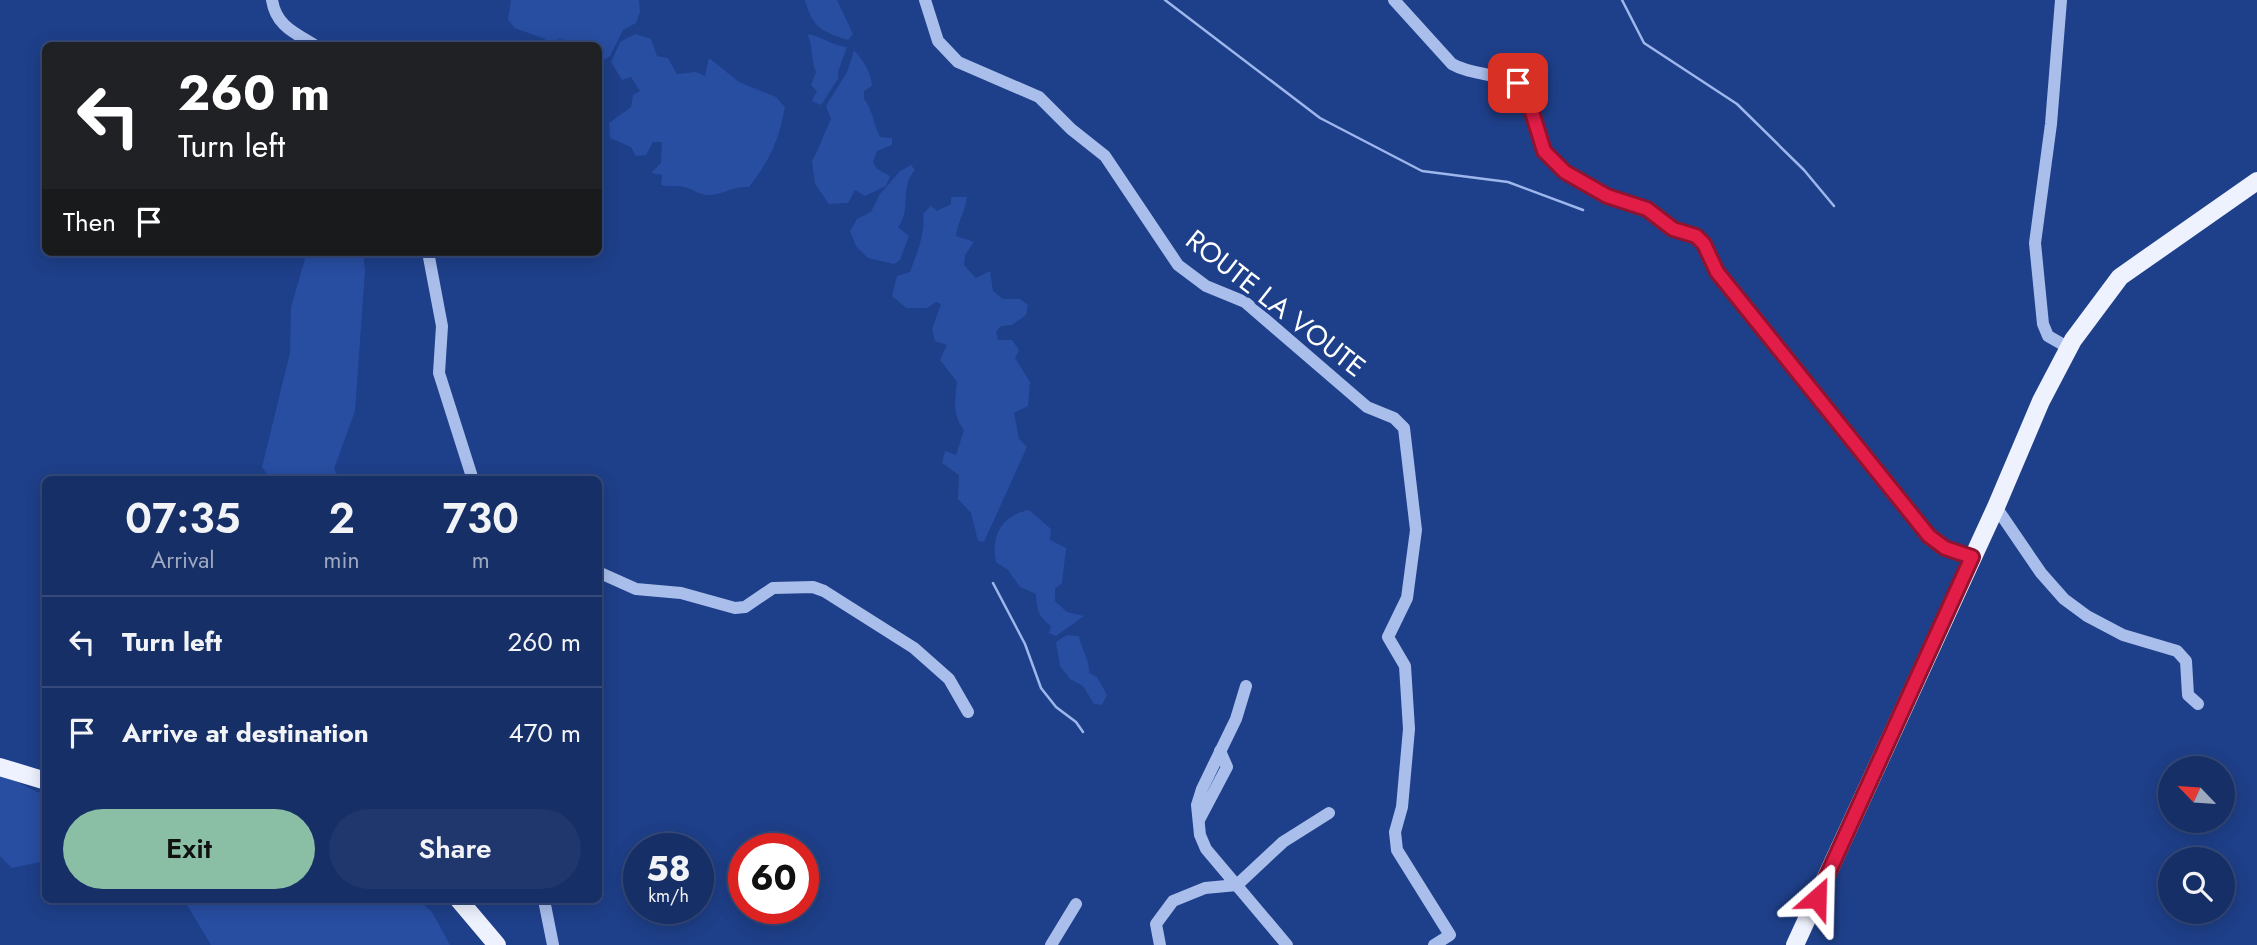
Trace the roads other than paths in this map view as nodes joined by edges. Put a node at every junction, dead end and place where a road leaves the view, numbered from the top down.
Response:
1 (272, 0) edge
2 (925, 0) edge
3 (1394, 0) edge
4 (2062, 0) edge
5 (310, 42) edge
6 (2257, 181) edge
7 (429, 256) edge
8 (2069, 348) junction
9 (472, 476) edge
10 (1996, 507) junction
11 (1972, 557) junction
12 (602, 574) edge
13 (1246, 686) dead end
14 (2198, 704) dead end
15 (968, 712) dead end
16 (0, 767) edge
17 (42, 780) edge
18 (1329, 813) dead end
19 (1237, 885) junction
20 (462, 903) edge
21 (545, 903) edge
22 (1076, 904) dead end
23 (497, 945) edge
24 (553, 945) edge
25 (1051, 945) edge
26 (1160, 945) edge
27 (1287, 945) edge
28 (1434, 945) edge
29 (1795, 945) edge

1 - 5 street
2 - 28 street, ROUTE LA VOUTE
3 - 11 street
4 - 8 street
6 - 8 main road
7 - 9 street
8 - 10 main road
10 - 11 main road
10 - 14 street
11 - 29 main road
12 - 15 street
13 - 19 street
16 - 17 main road
18 - 19 street
19 - 26 street
19 - 27 street
20 - 23 main road
21 - 24 street
22 - 25 street

